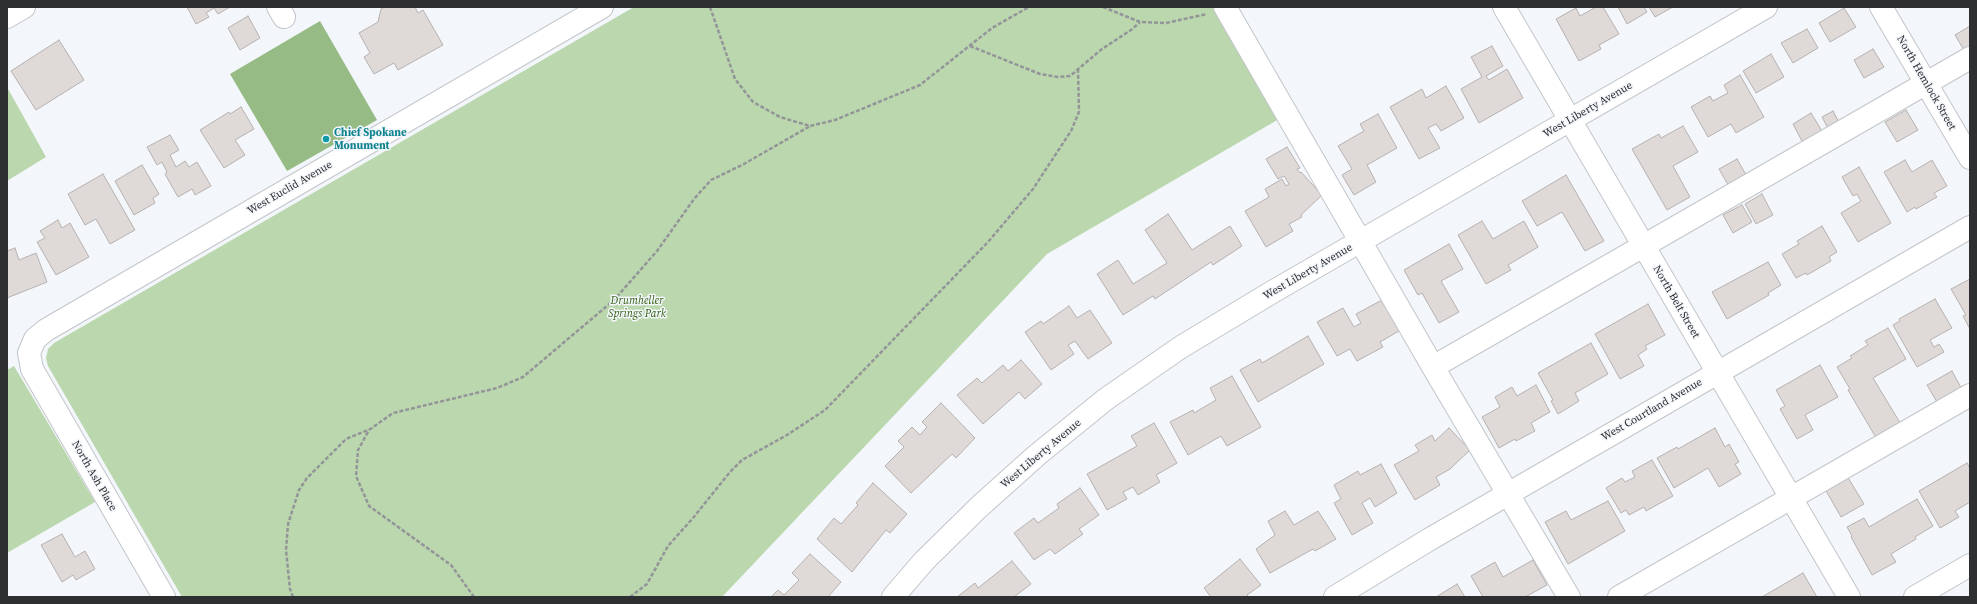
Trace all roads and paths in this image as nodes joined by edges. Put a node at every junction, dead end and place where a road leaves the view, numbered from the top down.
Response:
1 (24, 7) edge
2 (602, 7) edge
3 (710, 7) edge
4 (1029, 7) edge
5 (1103, 7) edge
6 (1504, 7) edge
7 (1766, 7) edge
8 (1881, 7) edge
9 (1217, 10) edge
10 (7, 17) edge
11 (1140, 22) junction
12 (970, 46) junction
13 (1970, 58) edge
14 (1078, 69) junction
15 (1926, 83) junction
16 (1570, 120) junction
17 (810, 126) junction
18 (1970, 158) edge
19 (1970, 227) edge
20 (1360, 242) junction
21 (1643, 246) junction
22 (29, 353) joint
23 (1433, 367) junction
24 (1717, 372) junction
25 (1970, 395) edge
26 (369, 430) junction
27 (1508, 493) junction
28 (1791, 499) junction
29 (1970, 565) edge
30 (164, 597) edge
31 (293, 597) edge
32 (474, 597) edge
33 (630, 597) edge
34 (893, 597) edge
35 (1336, 597) edge
36 (1569, 597) edge
37 (1619, 597) edge
38 (1849, 597) edge
39 (1914, 597) edge

1 - 10 street
2 - 22 street, West Euclid Avenue
3 - 17 path
4 - 12 path
5 - 11 path
6 - 16 street, North Belt Street
7 - 16 street, West Liberty Avenue
8 - 15 street, North Hemlock Street
9 - 11 path
9 - 20 street
11 - 14 path
12 - 14 path
12 - 17 path
13 - 15 street
14 - 33 path
15 - 18 street, North Hemlock Street
15 - 21 street
16 - 20 street, West Liberty Avenue
16 - 21 street, North Belt Street
17 - 26 path
19 - 24 street, West Courtland Avenue
20 - 23 street
20 - 34 street, West Liberty Avenue
21 - 23 street
21 - 24 street, North Belt Street
22 - 30 street, North Ash Place
23 - 27 street
24 - 27 street, West Courtland Avenue
24 - 28 street, North Belt Street
25 - 28 street
26 - 31 path
26 - 32 path
27 - 35 street, West Courtland Avenue
27 - 36 street
28 - 37 street
28 - 38 street, North Belt Street
29 - 39 street

